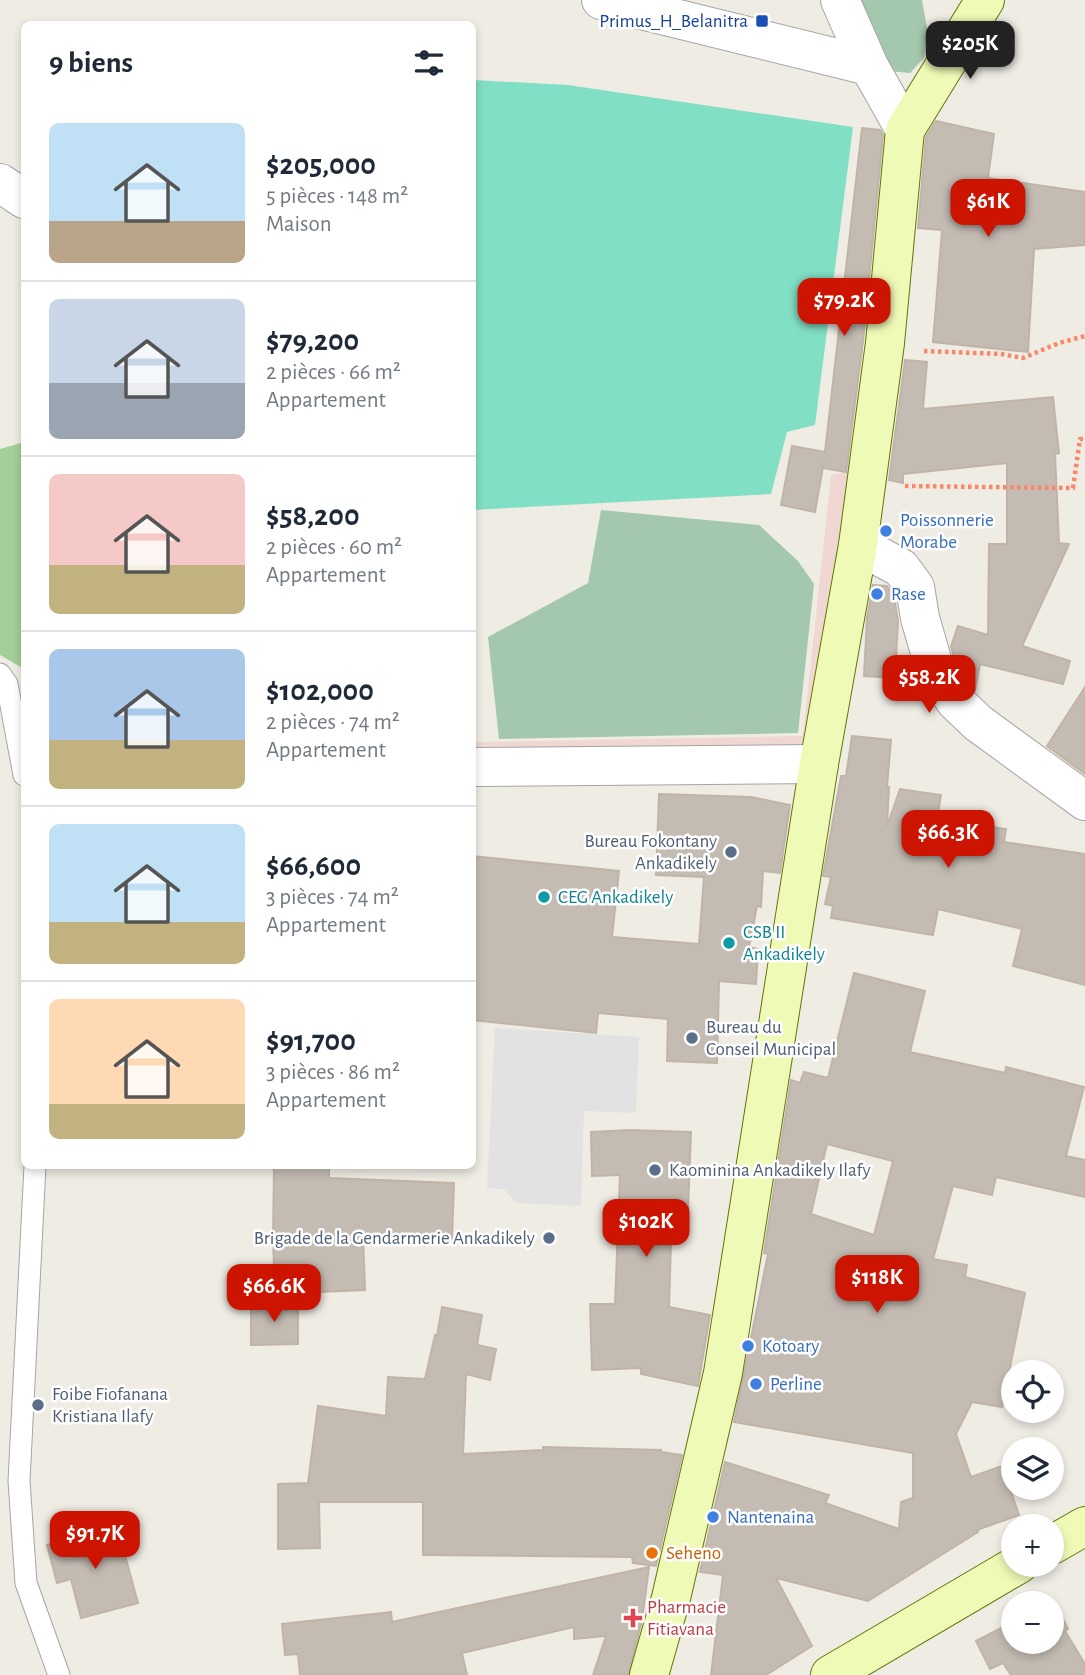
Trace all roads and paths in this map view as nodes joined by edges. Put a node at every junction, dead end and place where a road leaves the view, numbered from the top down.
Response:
1 (601, 0) edge
2 (840, 0) edge
3 (985, 0) edge
4 (869, 66) junction
5 (905, 130) junction
6 (0, 183) edge
7 (21, 197) edge
8 (1085, 336) edge
9 (886, 343) junction
10 (1085, 439) edge
11 (866, 486) junction
12 (858, 545) junction
13 (0, 674) edge
14 (21, 759) edge
15 (819, 764) junction
16 (476, 767) edge
17 (1085, 800) edge
18 (35, 1169) edge
19 (1085, 1526) edge
20 (1064, 1538) edge
21 (1001, 1575) edge
22 (59, 1675) edge
23 (649, 1675) edge
24 (830, 1675) edge

1 - 4 street
2 - 4 street
3 - 5 street
4 - 5 street
5 - 9 street
6 - 7 street
8 - 9 path
9 - 11 street
10 - 11 path
11 - 12 street
12 - 15 street
12 - 17 street
13 - 14 lane
15 - 16 street
15 - 23 street
18 - 22 lane
19 - 20 street
21 - 24 street

